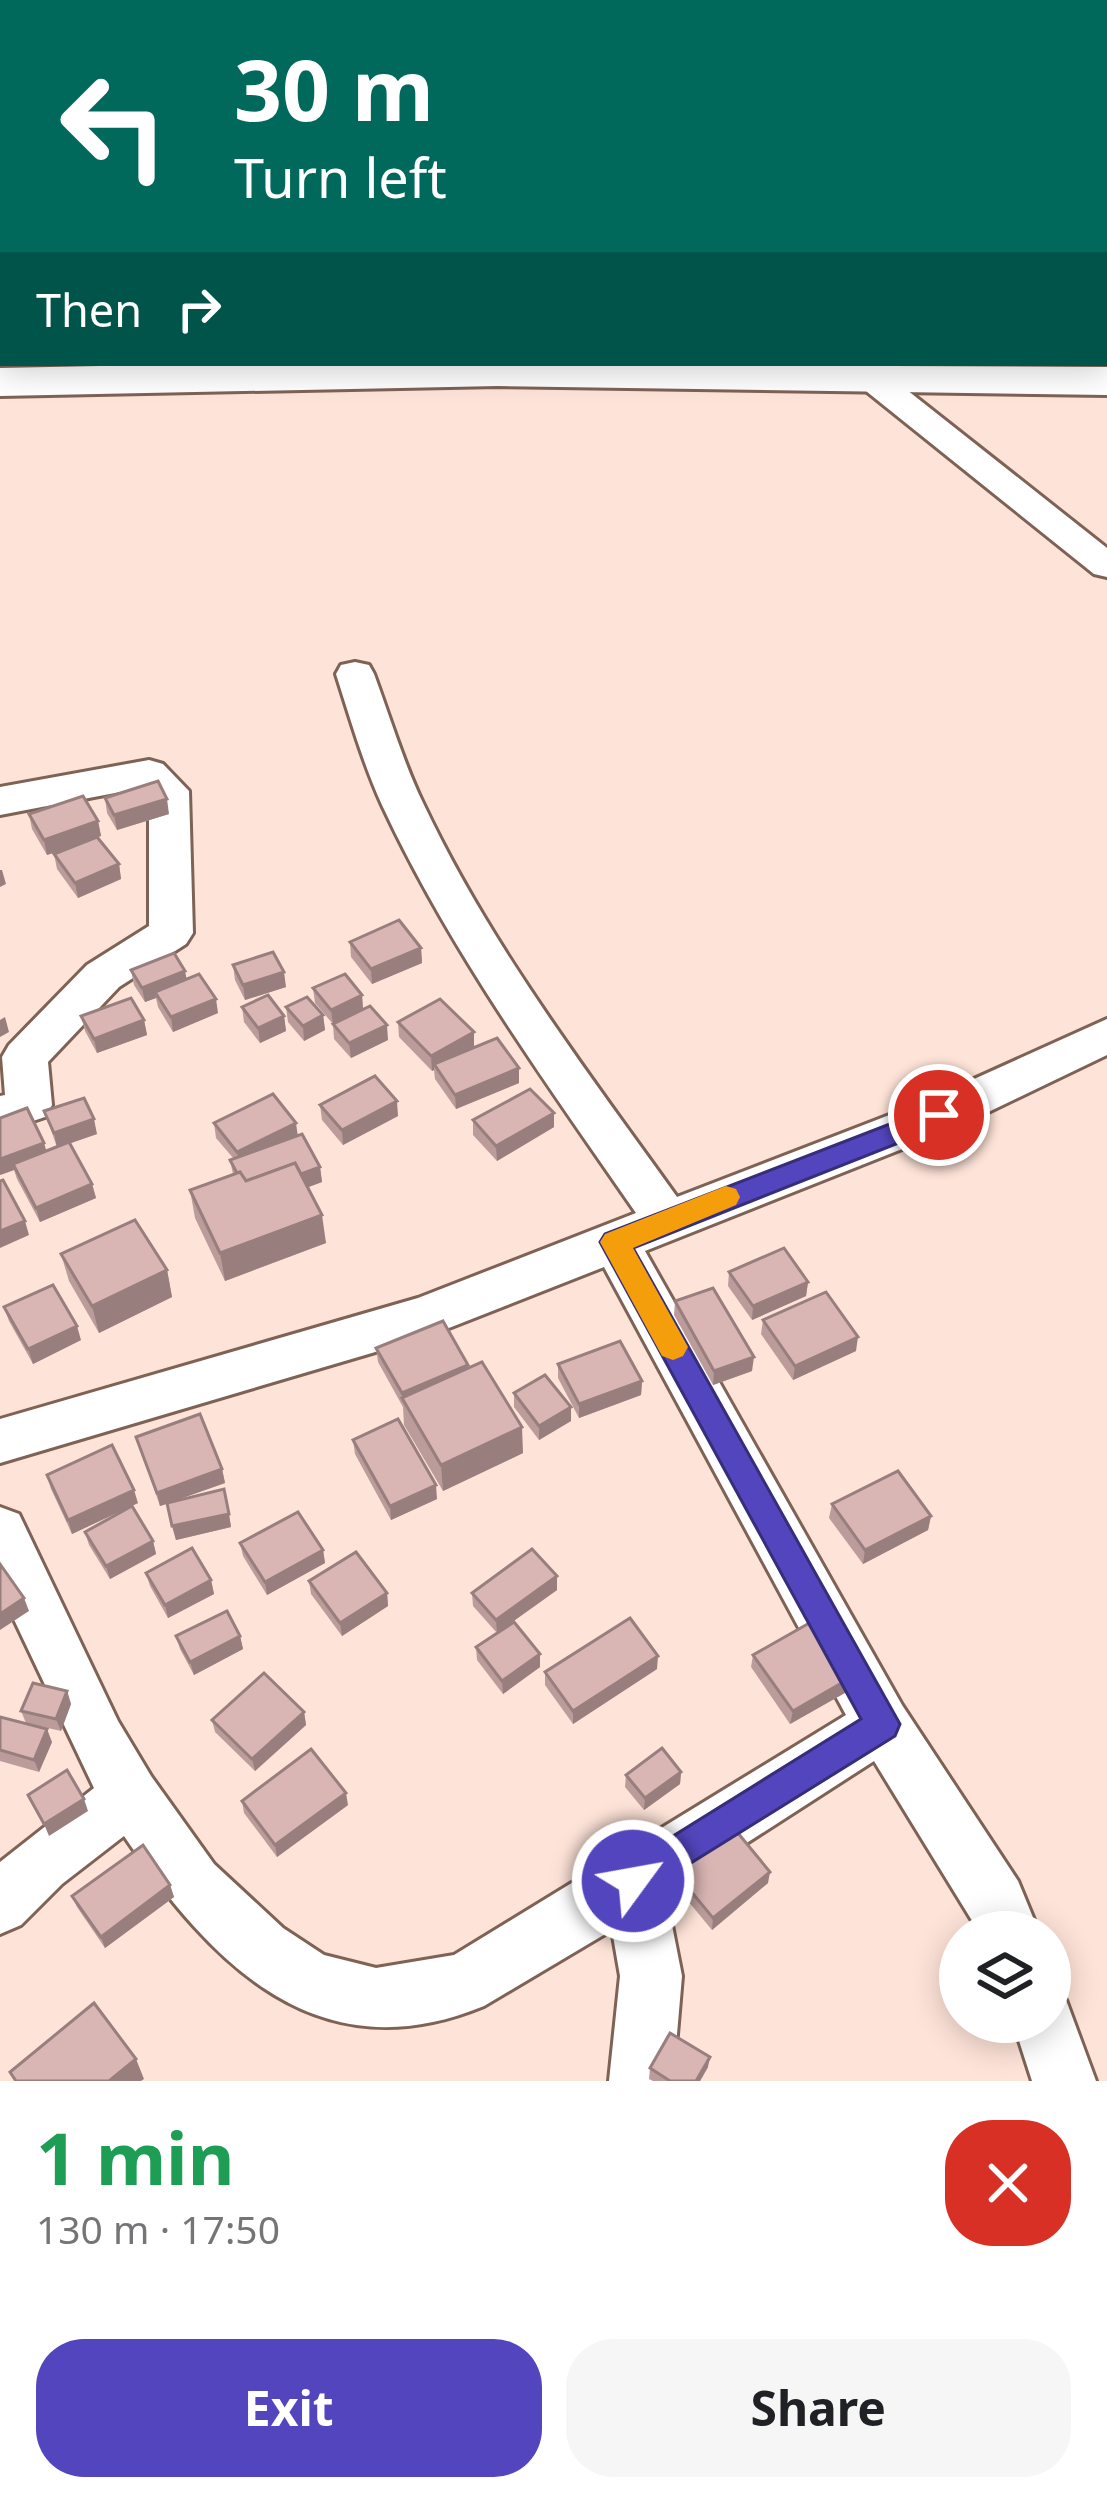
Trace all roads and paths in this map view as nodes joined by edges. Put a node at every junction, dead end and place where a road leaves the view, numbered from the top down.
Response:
1 (868, 369) edge
2 (1107, 381) edge
3 (0, 382) edge
4 (1107, 566) edge
5 (355, 674) dead end
6 (0, 801) edge
7 (1107, 1036) edge
8 (0, 1114) edge
9 (667, 1220) junction
10 (615, 1242) junction
11 (0, 1441) edge
12 (0, 1531) edge
13 (882, 1724) junction
14 (130, 1796) junction
15 (633, 1881) junction
16 (0, 1904) edge
17 (1001, 1911) edge
18 (1051, 2043) edge
19 (641, 2081) edge
20 (1064, 2081) edge

1 - 2 street
1 - 3 street
1 - 4 street
5 - 9 street
6 - 8 street
7 - 9 street
9 - 10 street
10 - 11 street
10 - 13 street
12 - 14 street
13 - 15 street
13 - 17 street
14 - 15 street
14 - 16 street
15 - 19 street
18 - 20 street

